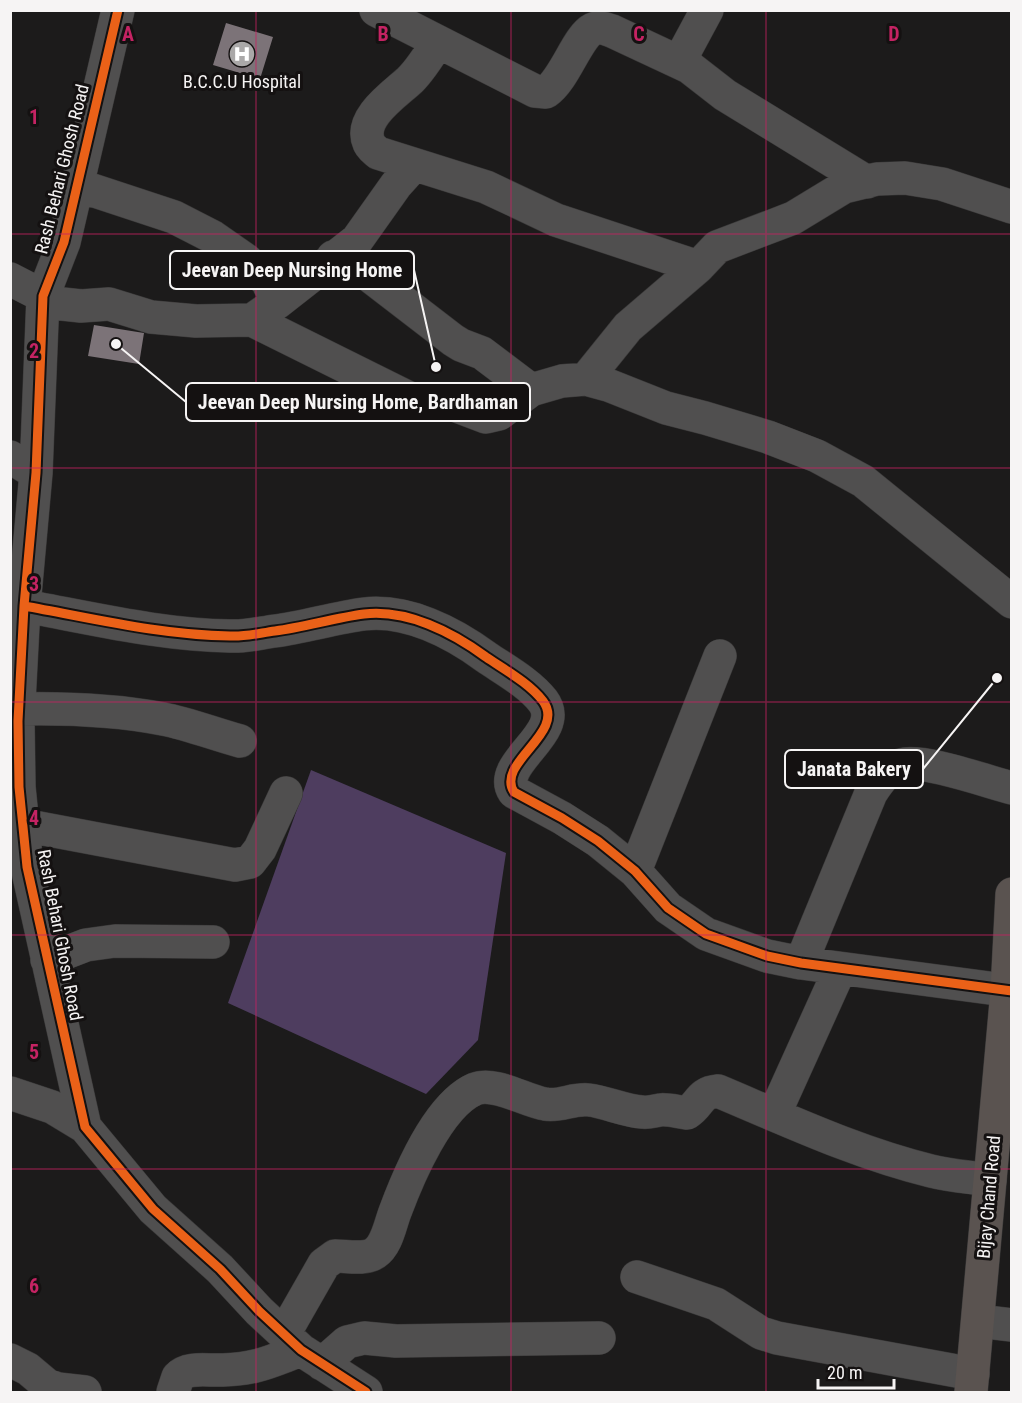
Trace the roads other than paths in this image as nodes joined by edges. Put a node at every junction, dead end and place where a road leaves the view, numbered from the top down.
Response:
1 (118, 10) edge
2 (376, 10) edge
3 (707, 10) edge
4 (438, 43) junction
5 (689, 66) junction
6 (414, 165) junction
7 (867, 182) junction
8 (77, 185) junction
9 (1011, 207) edge
10 (333, 257) junction
11 (698, 267) junction
12 (10, 279) edge
13 (44, 299) junction
14 (265, 311) junction
15 (586, 379) junction
16 (531, 390) junction
17 (23, 465) edge
18 (1011, 602) edge
19 (24, 606) junction
20 (720, 656) dead end
21 (16, 717) edge
22 (240, 741) dead end
23 (1011, 788) edge
24 (286, 793) dead end
25 (23, 825) junction
26 (634, 871) junction
27 (1011, 894) edge
28 (213, 942) dead end
29 (47, 960) junction
30 (801, 963) junction
31 (840, 969) junction
32 (1009, 991) edge
33 (10, 1093) edge
34 (774, 1115) junction
35 (85, 1126) junction
36 (1003, 1134) edge
37 (990, 1180) junction
38 (637, 1277) dead end
39 (978, 1321) junction
40 (1011, 1325) edge
41 (599, 1338) dead end
42 (303, 1349) junction
43 (10, 1360) edge
44 (972, 1383) edge
45 (85, 1392) edge
46 (173, 1392) edge
47 (366, 1392) edge

1 - 8 street, Rash Behari Ghosh Road
2 - 4 street
3 - 5 street
4 - 5 street
4 - 6 street
5 - 7 street
6 - 10 street
6 - 11 street
7 - 9 street
7 - 11 street
8 - 13 street, Rash Behari Ghosh Road
8 - 14 street
10 - 14 street
10 - 16 street
11 - 15 street
12 - 13 street
13 - 14 street
13 - 17 street, Rash Behari Ghosh Road
14 - 16 street
15 - 16 street
15 - 18 street
17 - 19 street, Rash Behari Ghosh Road
19 - 21 street, Rash Behari Ghosh Road
19 - 26 street
20 - 26 street
21 - 22 street
21 - 25 street, Rash Behari Ghosh Road
23 - 30 street
24 - 25 street
25 - 29 street, Rash Behari Ghosh Road
26 - 30 street
27 - 32 main road, Bijay Chand Road
28 - 29 street
29 - 35 street, Rash Behari Ghosh Road
30 - 31 street
31 - 32 street
31 - 34 street
32 - 36 main road, Bijay Chand Road
33 - 35 street
34 - 37 street
34 - 42 street
35 - 42 street, Rash Behari Ghosh Road
36 - 37 main road, Bijay Chand Road
37 - 39 main road, Bijay Chand Road
38 - 44 street
39 - 40 street
39 - 44 main road, Bijay Chand Road
41 - 42 street
42 - 46 street
42 - 47 street, Rash Behari Ghosh Road
43 - 45 street

